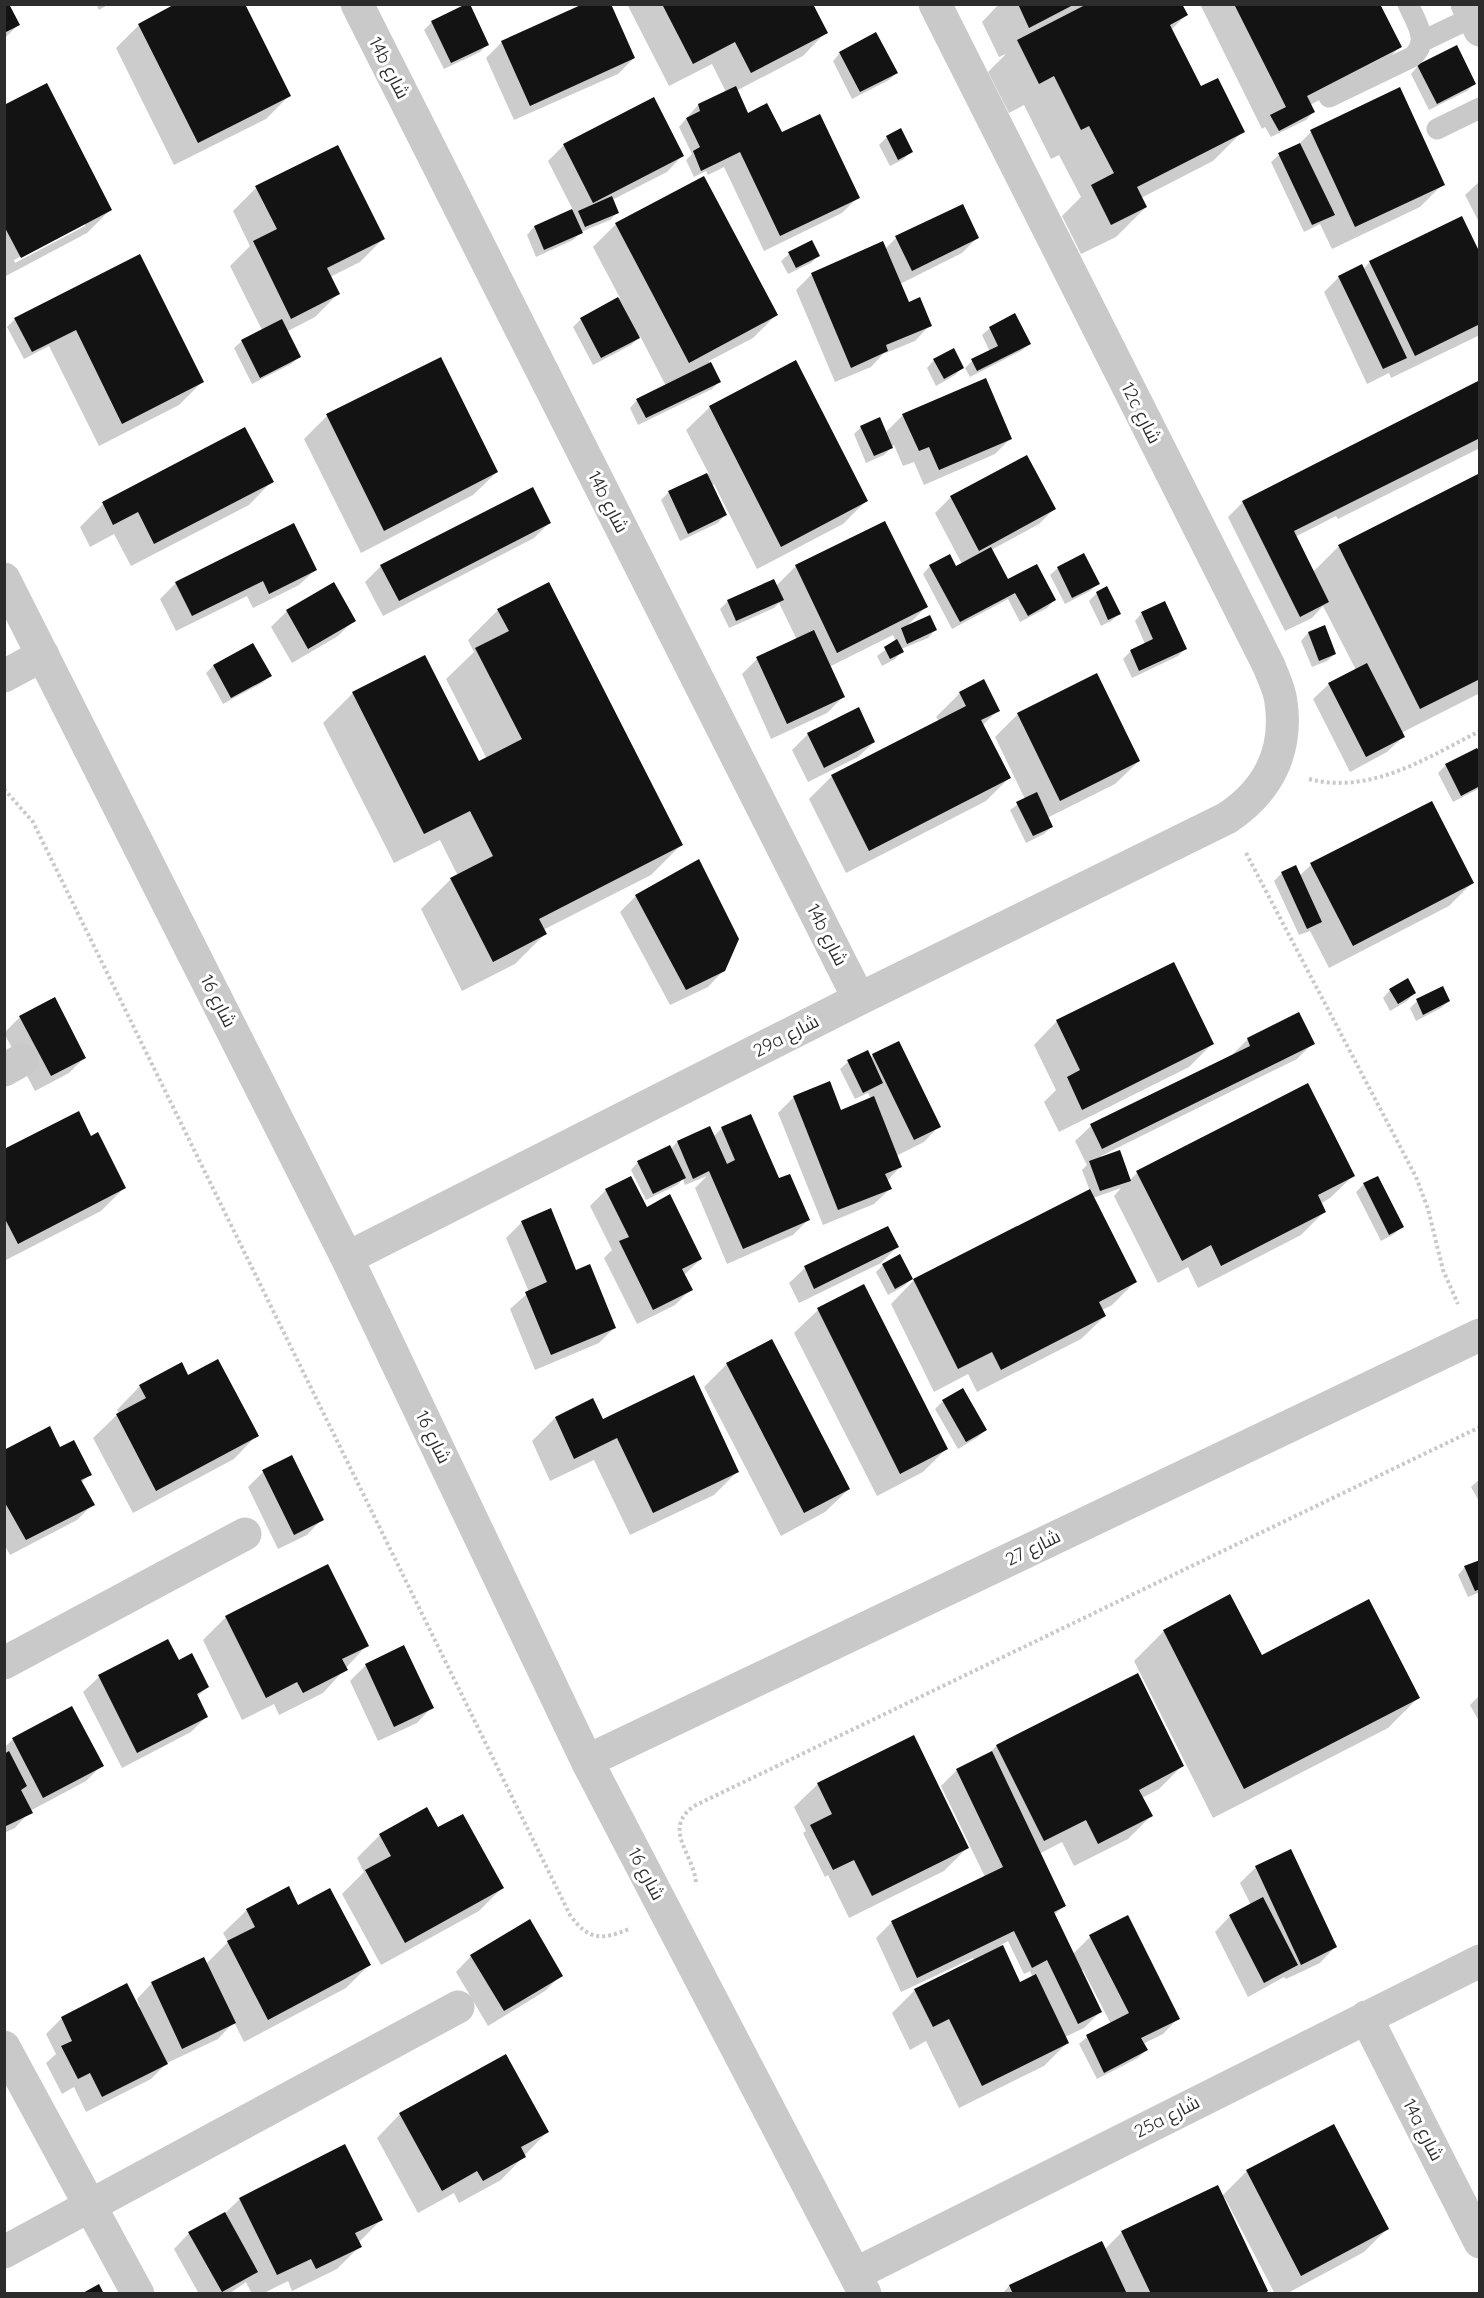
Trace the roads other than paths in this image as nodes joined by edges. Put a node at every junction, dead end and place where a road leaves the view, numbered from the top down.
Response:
1 (357, 4) edge
2 (935, 4) edge
3 (1408, 4) edge
4 (1473, 17) edge
5 (1423, 41) junction
6 (1329, 97) dead end
7 (1479, 108) edge
8 (1437, 129) dead end
9 (4, 579) edge
10 (43, 656) junction
11 (4, 676) edge
12 (1227, 818) joint
13 (859, 999) junction
14 (347, 1258) junction
15 (1476, 1336) edge
16 (245, 1534) dead end
17 (4, 1663) edge
18 (587, 1761) junction
19 (1479, 1961) edge
20 (458, 2007) dead end
21 (1366, 2017) junction
22 (4, 2047) edge
23 (90, 2207) junction
24 (1479, 2242) edge
25 (4, 2252) edge
26 (860, 2284) edge
27 (138, 2294) edge

1 - 13 street, 14b شارع
2 - 12 street, 12c شارع
3 - 5 lane
4 - 5 lane
5 - 6 lane
7 - 8 lane
9 - 10 street, شارع 16
10 - 11 street
10 - 14 street, شارع 16
12 - 13 street, 29a شارع
13 - 14 street, 29a شارع
14 - 18 street, شارع 16
15 - 18 street, شارع 27
16 - 17 street
18 - 26 street, شارع 16
19 - 21 street, 25a شارع
20 - 23 street
21 - 24 street, 14a شارع
21 - 26 street, 25a شارع
22 - 23 street
23 - 25 street
23 - 27 street

